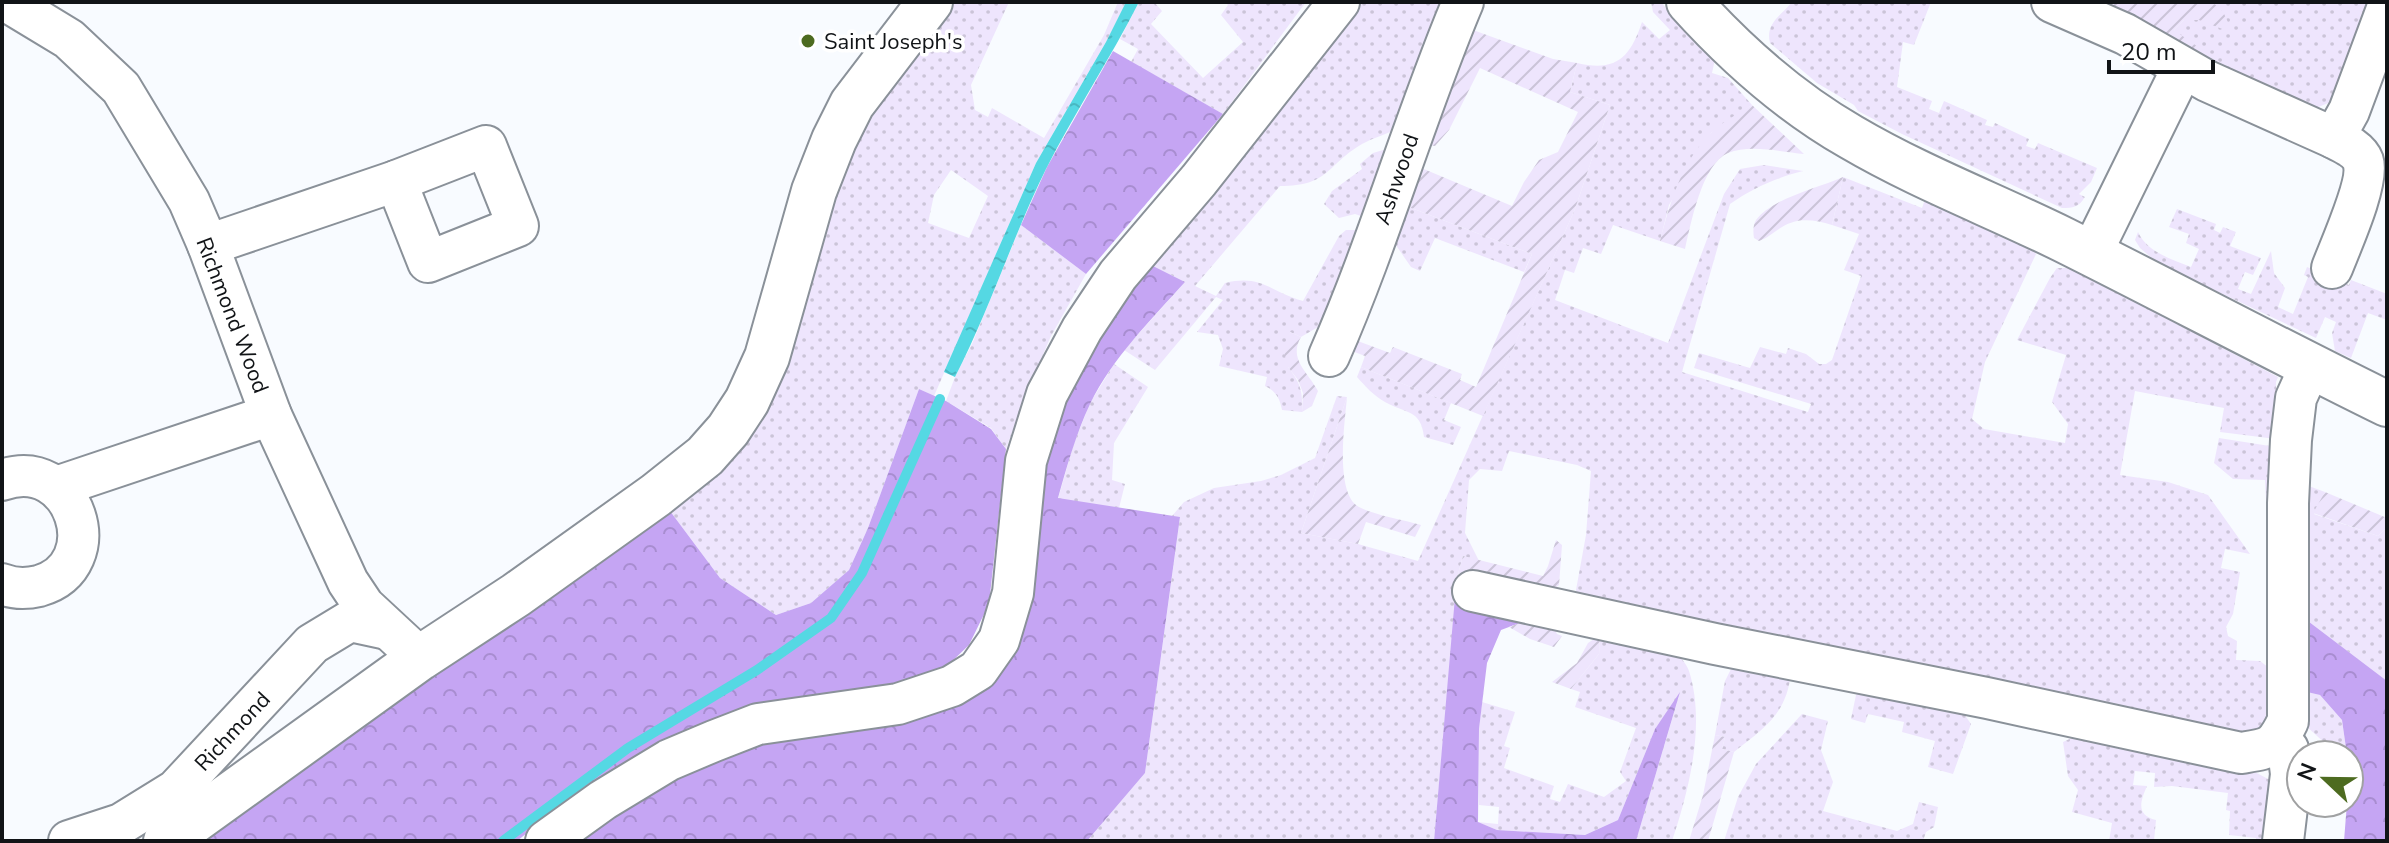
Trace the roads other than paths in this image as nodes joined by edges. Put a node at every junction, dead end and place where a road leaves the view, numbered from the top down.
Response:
1 (8, 2) edge
2 (930, 2) edge
3 (1339, 2) edge
4 (1463, 2) edge
5 (1689, 2) edge
6 (2052, 2) edge
7 (2387, 9) edge
8 (2182, 69) junction
9 (2334, 138) junction
10 (396, 181) dead end
11 (208, 245) junction
12 (2091, 254) junction
13 (2332, 268) dead end
14 (1329, 356) dead end
15 (2310, 367) junction
16 (2387, 404) edge
17 (271, 415) junction
18 (2, 480) edge
19 (56, 487) junction
20 (2, 584) edge
21 (1473, 591) dead end
22 (387, 629) junction
23 (420, 658) junction
24 (2278, 741) junction
25 (69, 841) edge
26 (166, 841) edge
27 (546, 841) edge
28 (2283, 841) edge

1 - 11 street, Richmond Wood
2 - 23 street
3 - 27 street
4 - 14 street, Ashwood
5 - 12 street
6 - 8 street
7 - 9 street
8 - 9 street
8 - 12 street
9 - 13 street
10 - 11 street
11 - 17 street, Richmond Wood
12 - 15 street
15 - 16 street
15 - 24 street
17 - 19 street
17 - 22 street, Richmond Wood
18 - 19 street
19 - 20 street
21 - 24 street
22 - 23 street, Richmond Wood
22 - 25 street, Richmond
23 - 26 street
24 - 28 street

